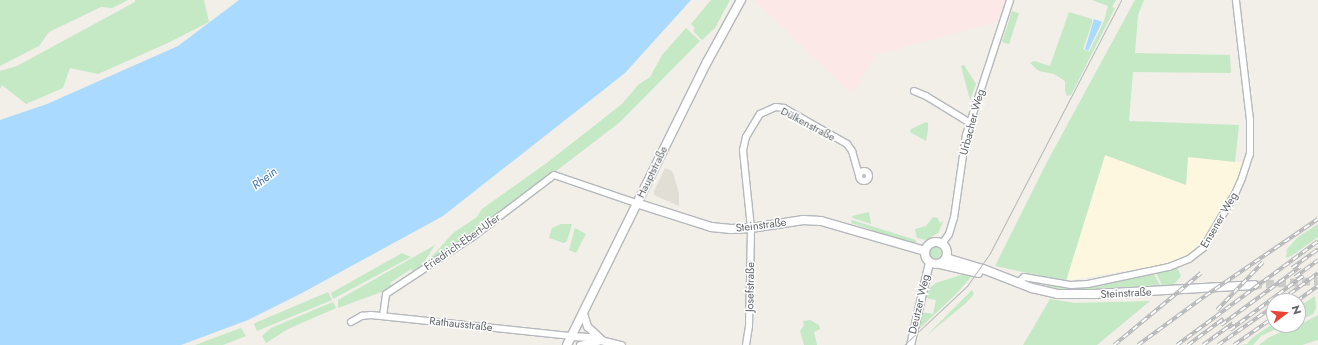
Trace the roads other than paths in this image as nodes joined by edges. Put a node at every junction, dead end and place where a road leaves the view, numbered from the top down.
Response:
1 (741, 0) edge
2 (1010, 0) edge
3 (1236, 0) edge
4 (914, 91) dead end
5 (970, 123) junction
6 (554, 175) joint
7 (859, 175) dead end
8 (636, 203) junction
9 (751, 228) junction
10 (942, 244) junction
11 (925, 251) junction
12 (943, 261) junction
13 (929, 262) junction
14 (1018, 283) junction
15 (1254, 285) tunnel mouth
16 (583, 313) junction
17 (383, 316) junction
18 (351, 322) dead end
19 (572, 336) junction
20 (602, 340) junction
21 (567, 345) edge
22 (580, 345) edge
23 (621, 345) edge
24 (746, 345) edge
25 (910, 345) edge

1 - 8 main road, Hauptstraße
2 - 5 street, Urbacher Weg
3 - 14 street, Ensener Weg
4 - 5 street
5 - 10 street, Urbacher Weg
6 - 8 street, Steinstraße
6 - 17 street, Friedrich-Ebert-Ufer
7 - 9 street, Dülkenstraße
8 - 9 main road, Steinstraße
8 - 16 main road, Hauptstraße
9 - 11 main road, Steinstraße
9 - 24 street, Josefstraße
10 - 11 main road
10 - 12 main road
11 - 13 main road
12 - 13 main road
12 - 14 main road, Steinstraße
13 - 25 street, Deutzer Weg
14 - 15 main road, Steinstraße
16 - 19 main road, Hauptstraße
16 - 20 street
17 - 18 street, Rathausstraße
17 - 19 street, Rathausstraße
19 - 20 street
19 - 21 main road, Hauptstraße
20 - 22 street
20 - 23 street

